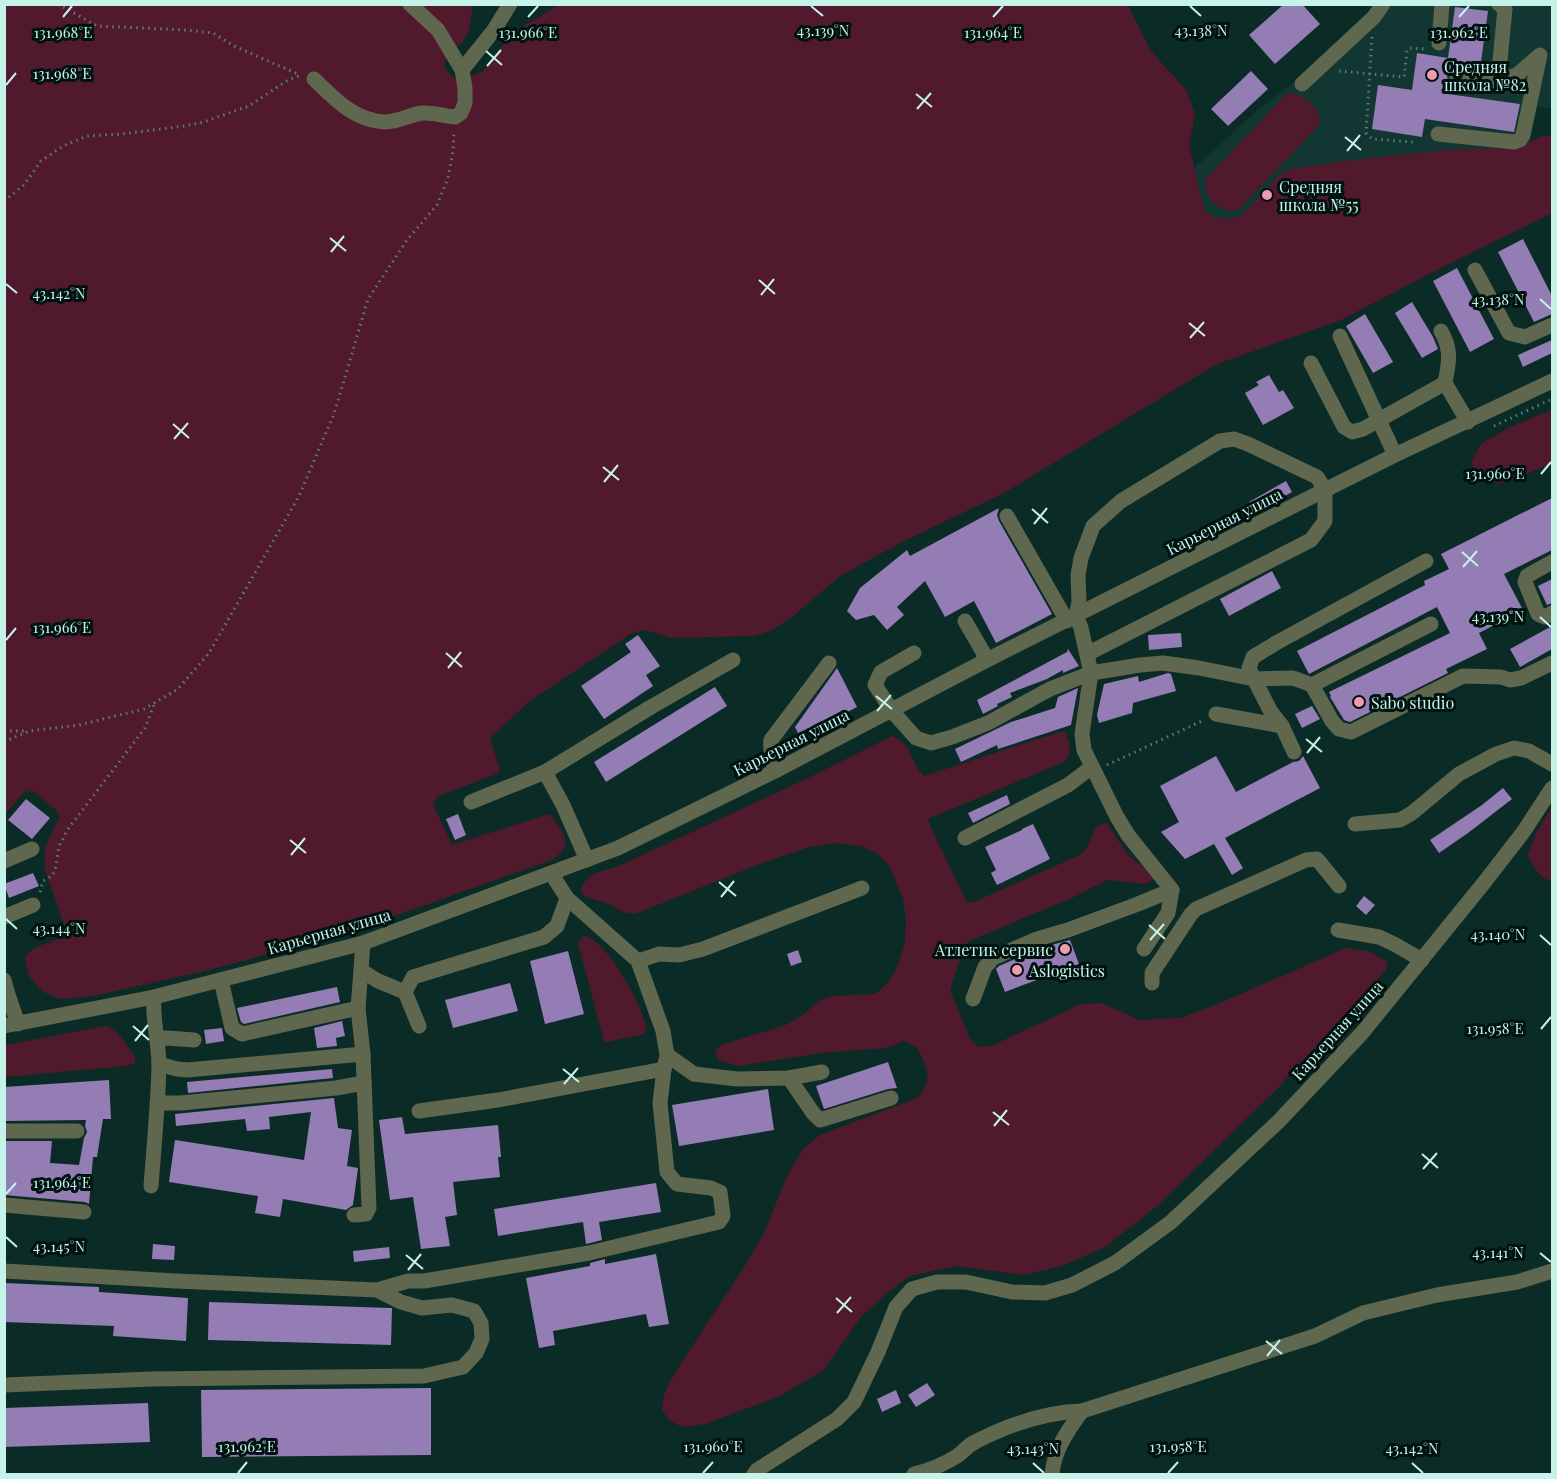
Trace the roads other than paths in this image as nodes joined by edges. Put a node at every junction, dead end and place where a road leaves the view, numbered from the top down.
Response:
1 (410, 4) edge
2 (510, 4) edge
3 (1383, 4) edge
4 (1442, 4) edge
5 (1499, 4) edge
6 (1439, 43) road end
7 (1546, 53) edge
8 (462, 70) junction
9 (307, 77) road end
10 (1457, 78) dead end
11 (1498, 81) junction
12 (1302, 84) dead end
13 (1438, 134) dead end
14 (1475, 270) dead end
15 (1552, 325) edge
16 (1441, 331) dead end
17 (1340, 336) dead end
18 (1311, 363) dead end
19 (1552, 381) edge
20 (1445, 382) junction
21 (1379, 420) junction
22 (1468, 422) junction
23 (1395, 455) junction
24 (1325, 490) junction
25 (1006, 516) dead end
26 (1426, 561) dead end
27 (1552, 562) edge
28 (1552, 613) edge
29 (1072, 618) junction
30 (965, 621) dead end
31 (1431, 624) dead end
32 (914, 653) dead end
33 (1087, 654) junction
34 (733, 660) dead end
35 (985, 661) junction
36 (829, 663) dead end
37 (1552, 663) edge
38 (1091, 673) junction
39 (1254, 678) junction
40 (1312, 685) junction
41 (892, 711) junction
42 (1216, 714) road end
43 (1282, 726) junction
44 (1294, 752) dead end
45 (1552, 764) edge
46 (1093, 769) junction
47 (775, 771) junction
48 (545, 772) junction
49 (1552, 788) edge
50 (471, 802) dead end
51 (1355, 824) dead end
52 (965, 838) dead end
53 (32, 849) dead end
54 (587, 860) junction
55 (4, 861) edge
56 (553, 873) junction
57 (1339, 886) dead end
58 (862, 888) dead end
59 (1172, 890) junction
60 (567, 898) junction
61 (33, 905) road end
62 (4, 917) edge
63 (1160, 925) junction
64 (1180, 930) junction
65 (1338, 930) dead end
66 (363, 944) junction
67 (1144, 949) dead end
68 (1422, 960) junction
69 (638, 961) junction
70 (362, 971) junction
71 (221, 980) junction
72 (1152, 983) dead end
73 (5, 988) edge
74 (405, 992) junction
75 (154, 997) junction
76 (973, 999) dead end
77 (357, 1008) junction
78 (11, 1025) edge
79 (419, 1026) dead end
80 (158, 1039) junction
81 (194, 1040) dead end
82 (363, 1054) junction
83 (666, 1062) junction
84 (159, 1064) junction
85 (822, 1072) dead end
86 (789, 1078) junction
87 (364, 1083) junction
88 (891, 1098) dead end
89 (157, 1103) junction
90 (419, 1111) dead end
91 (4, 1131) edge
92 (77, 1131) dead end
93 (151, 1186) dead end
94 (4, 1205) edge
95 (84, 1212) dead end
96 (354, 1215) dead end
97 (4, 1271) edge
98 (1552, 1272) edge
99 (377, 1290) junction
100 (4, 1385) edge
101 (1082, 1411) junction
102 (754, 1474) edge
103 (914, 1474) edge
104 (1052, 1474) edge

1 - 8 street
2 - 8 street
3 - 12 street
4 - 6 street
5 - 11 street
7 - 11 street
7 - 13 street
8 - 9 street
10 - 11 street
14 - 15 street
16 - 20 street
17 - 21 street
18 - 21 street
19 - 22 street, Карьерная улица
20 - 21 street
20 - 22 street
21 - 23 street
22 - 23 street, Карьерная улица
23 - 24 street, Карьерная улица
24 - 29 street, Карьерная улица
24 - 29 street
24 - 33 street
25 - 29 street
26 - 39 street
27 - 28 street
29 - 33 street
29 - 35 street, Карьерная улица
30 - 35 street
31 - 40 street
32 - 41 street
33 - 38 street
34 - 48 street
35 - 41 street, Карьерная улица
36 - 47 street
37 - 40 street
38 - 39 street
38 - 41 street
38 - 46 street
39 - 40 street
39 - 43 street
41 - 47 street, Карьерная улица
42 - 43 street
43 - 44 street
45 - 51 street
46 - 52 street
46 - 59 street
47 - 54 street, Карьерная улица
48 - 50 street
48 - 54 street
49 - 68 street, Карьерная улица
53 - 55 street
54 - 56 street, Карьерная улица
56 - 60 street
56 - 66 street, Карьерная улица
57 - 64 street
58 - 69 street
59 - 63 street
59 - 76 street
60 - 69 street
60 - 74 street
61 - 62 street
63 - 64 street
63 - 67 street
64 - 72 street
65 - 68 street
66 - 70 street
66 - 71 street, Карьерная улица
68 - 102 street, Карьерная улица
69 - 83 street
70 - 74 street
70 - 77 street
71 - 75 street, Карьерная улица
71 - 77 street
73 - 78 street
74 - 79 street
75 - 78 street, Карьерная улица
75 - 80 street
77 - 82 street
80 - 81 street
80 - 84 street
82 - 84 street
82 - 87 street
83 - 86 street
83 - 90 street
83 - 99 street
84 - 89 street
85 - 86 street
86 - 88 street
87 - 89 street
87 - 96 street
89 - 93 street
91 - 92 street
94 - 95 street
97 - 99 street
98 - 101 street
99 - 100 street
101 - 103 street
101 - 104 street

